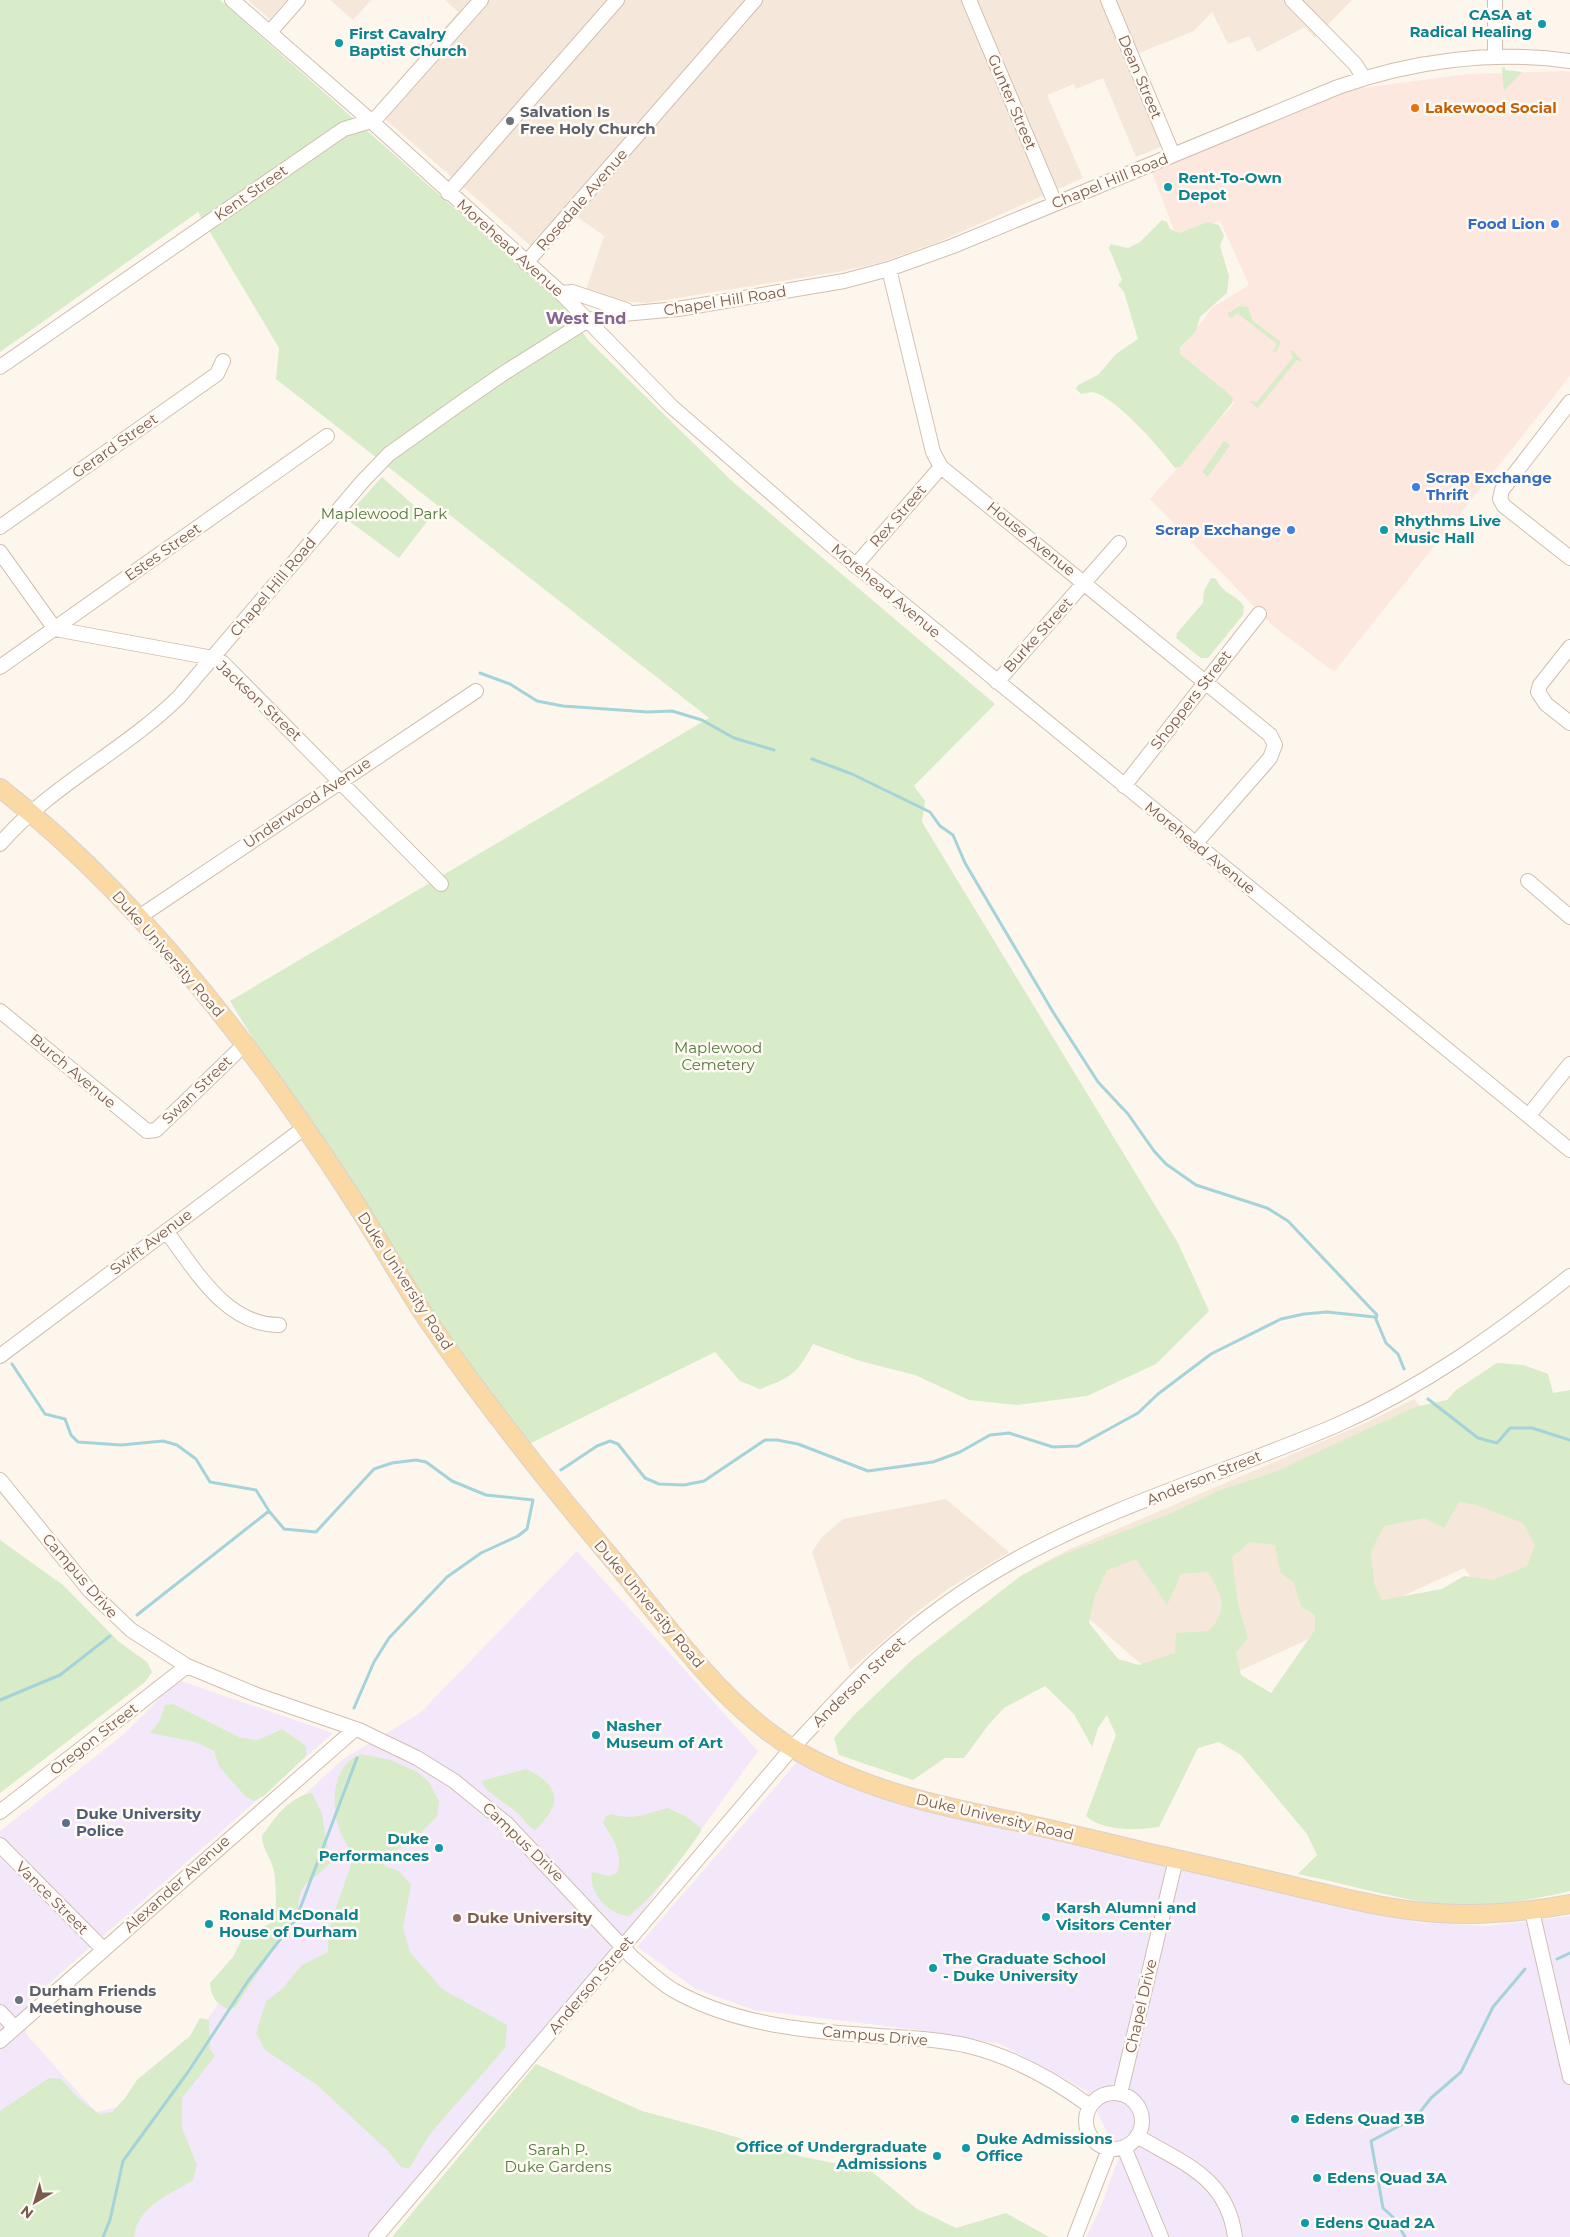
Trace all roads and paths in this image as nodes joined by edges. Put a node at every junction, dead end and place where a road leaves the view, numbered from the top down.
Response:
1 (232, 0) edge
2 (298, 0) edge
3 (481, 0) edge
4 (617, 0) edge
5 (755, 0) edge
6 (969, 0) edge
7 (1108, 0) edge
8 (1292, 0) edge
9 (1495, 0) edge
10 (270, 32) junction
11 (1495, 56) junction
12 (1570, 61) edge
13 (1364, 78) junction
14 (371, 122) junction
15 (1173, 155) junction
16 (448, 193) junction
17 (1055, 203) junction
18 (526, 263) junction
19 (889, 269) junction
20 (561, 293) junction
21 (641, 313) junction
22 (588, 320) junction
23 (224, 361) dead end
24 (0, 367) edge
25 (1570, 402) edge
26 (327, 436) dead end
27 (942, 467) junction
28 (0, 527) edge
29 (1119, 543) dead end
30 (0, 552) edge
31 (1570, 558) edge
32 (855, 566) junction
33 (1084, 583) junction
34 (1259, 614) dead end
35 (55, 629) junction
36 (1570, 648) edge
37 (213, 658) junction
38 (0, 667) edge
39 (1205, 681) junction
40 (997, 682) junction
41 (476, 691) dead end
42 (1570, 723) edge
43 (341, 780) junction
44 (1124, 786) junction
45 (0, 788) edge
46 (32, 813) junction
47 (0, 844) edge
48 (1196, 844) junction
49 (1528, 881) dead end
50 (441, 884) dead end
51 (139, 917) junction
52 (1570, 917) edge
53 (0, 1011) edge
54 (245, 1044) junction
55 (1570, 1064) edge
56 (1529, 1116) junction
57 (304, 1128) junction
58 (147, 1131) joint
59 (1570, 1150) edge
60 (166, 1231) junction
61 (1570, 1276) edge
62 (279, 1325) dead end
63 (0, 1356) edge
64 (0, 1480) edge
65 (187, 1666) junction
66 (355, 1729) junction
67 (792, 1748) junction
68 (0, 1812) edge
69 (0, 1846) edge
70 (1176, 1859) junction
71 (1570, 1904) edge
72 (1532, 1911) junction
73 (624, 1947) junction
74 (104, 1950) junction
75 (0, 2012) edge
76 (14, 2027) junction
77 (0, 2041) edge
78 (1570, 2077) edge
79 (1120, 2094) junction
80 (1090, 2106) junction
81 (1138, 2136) junction
82 (1124, 2147) junction
83 (1109, 2149) junction
84 (376, 2237) edge
85 (1075, 2237) edge
86 (1161, 2237) edge
87 (1235, 2237) edge

1 - 10 street, Morehead Avenue
2 - 10 street
3 - 14 street
4 - 16 street
5 - 18 street, Rosedale Avenue
6 - 17 street, Gunter Street
7 - 15 street, Dean Street
8 - 13 street
9 - 11 street
10 - 14 street, Morehead Avenue
11 - 12 street, Chapel Hill Road
11 - 13 street, Chapel Hill Road
13 - 15 street, Chapel Hill Road
14 - 16 street, Morehead Avenue
14 - 24 street, Kent Street
15 - 17 street, Chapel Hill Road
16 - 18 street, Morehead Avenue
17 - 19 street, Chapel Hill Road
18 - 20 street, Morehead Avenue
19 - 21 street, Chapel Hill Road
19 - 27 street, House Avenue
20 - 21 street
20 - 22 street, Morehead Avenue
21 - 22 street, Chapel Hill Road
22 - 32 street, Morehead Avenue
22 - 37 street, Chapel Hill Road
23 - 28 street, Gerard Street
25 - 31 street
26 - 35 street, Estes Street
27 - 32 street, Rex Street
27 - 33 street, House Avenue
29 - 33 street, Burke Street
30 - 35 street
32 - 40 street, Morehead Avenue
33 - 39 street, House Avenue
33 - 40 street, Burke Street
34 - 39 street, Shoppers Street
35 - 37 street, Jackson Street
35 - 38 street, Estes Street
36 - 42 street
37 - 43 street, Jackson Street
37 - 46 street, Chapel Hill Road
39 - 44 street, Shoppers Street
39 - 48 street, House Avenue
40 - 44 street, Morehead Avenue
41 - 43 street, Underwood Avenue
43 - 50 street, Jackson Street
43 - 51 street, Underwood Avenue
44 - 48 street, Morehead Avenue
45 - 46 main road, Duke University Road
46 - 47 street, Chapel Hill Road
46 - 51 main road, Duke University Road
48 - 56 street, Morehead Avenue
49 - 52 street
51 - 54 main road, Duke University Road
53 - 58 street, Burch Avenue
54 - 57 main road, Duke University Road
54 - 58 street, Swan Street
55 - 56 street
56 - 59 street, Morehead Avenue
57 - 60 street, Swift Avenue
57 - 67 main road, Duke University Road
60 - 62 street
60 - 63 street, Swift Avenue
61 - 67 street, Anderson Street
64 - 65 street, Campus Drive
65 - 66 street, Campus Drive
65 - 68 street, Oregon Street
66 - 73 street, Campus Drive
66 - 74 street, Alexander Avenue
67 - 70 main road, Duke University Road
67 - 73 street, Anderson Street
69 - 74 street, Vance Street
70 - 72 main road, Duke University Road
70 - 79 street, Chapel Drive
71 - 72 main road, Duke University Road
72 - 78 street
73 - 80 street, Campus Drive
73 - 84 street, Anderson Street
74 - 76 street, Alexander Avenue
75 - 76 street
76 - 77 street, Alexander Avenue
79 - 80 street
79 - 81 street
80 - 83 street
81 - 82 street
81 - 87 street
82 - 83 street
82 - 86 street
83 - 85 street

